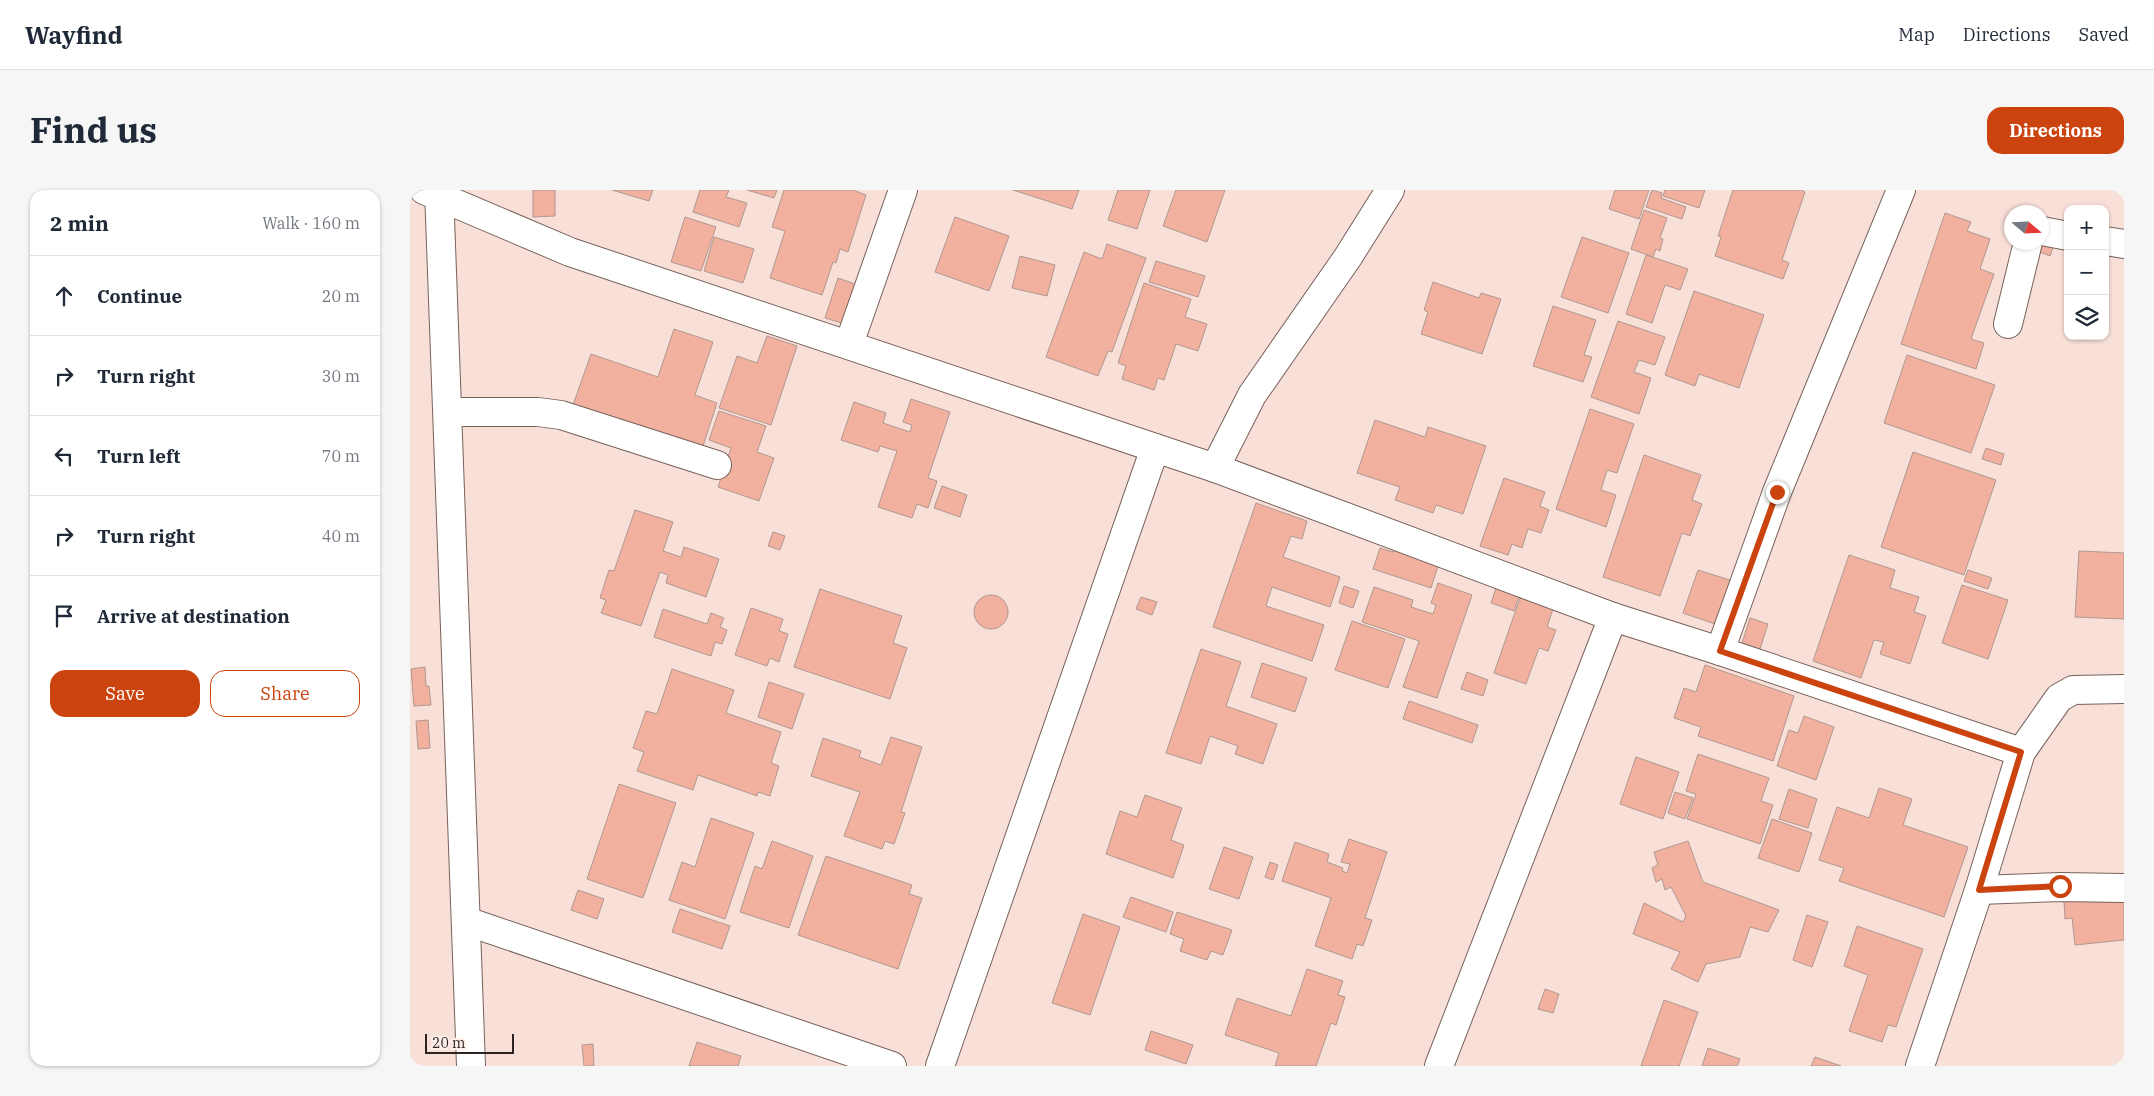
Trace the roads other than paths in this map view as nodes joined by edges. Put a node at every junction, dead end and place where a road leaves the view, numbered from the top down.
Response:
1 (903, 190) edge
2 (1390, 190) edge
3 (1901, 190) edge
4 (434, 192) edge
5 (2049, 232) edge
6 (2064, 235) edge
7 (2109, 242) edge
8 (2124, 244) edge
9 (2026, 250) edge
10 (2008, 324) dead end
11 (849, 344) junction
12 (448, 412) junction
13 (1155, 448) junction
14 (717, 465) dead end
15 (1215, 468) junction
16 (1613, 617) junction
17 (1720, 651) junction
18 (2124, 690) edge
19 (2021, 752) junction
20 (2124, 888) edge
21 (1979, 890) junction
22 (466, 921) junction
23 (471, 1066) edge
24 (892, 1066) edge
25 (940, 1066) edge
26 (1439, 1066) edge
27 (1920, 1066) edge

1 - 11 street
2 - 15 street
3 - 17 street
4 - 11 street
4 - 12 street
5 - 6 street
7 - 8 street
9 - 10 street
11 - 13 street
12 - 14 street
12 - 22 street
13 - 15 street
13 - 25 street
15 - 16 street
16 - 17 street
16 - 26 street
17 - 19 street
18 - 19 street
19 - 21 street
20 - 21 street
21 - 27 street
22 - 23 street
22 - 24 street

